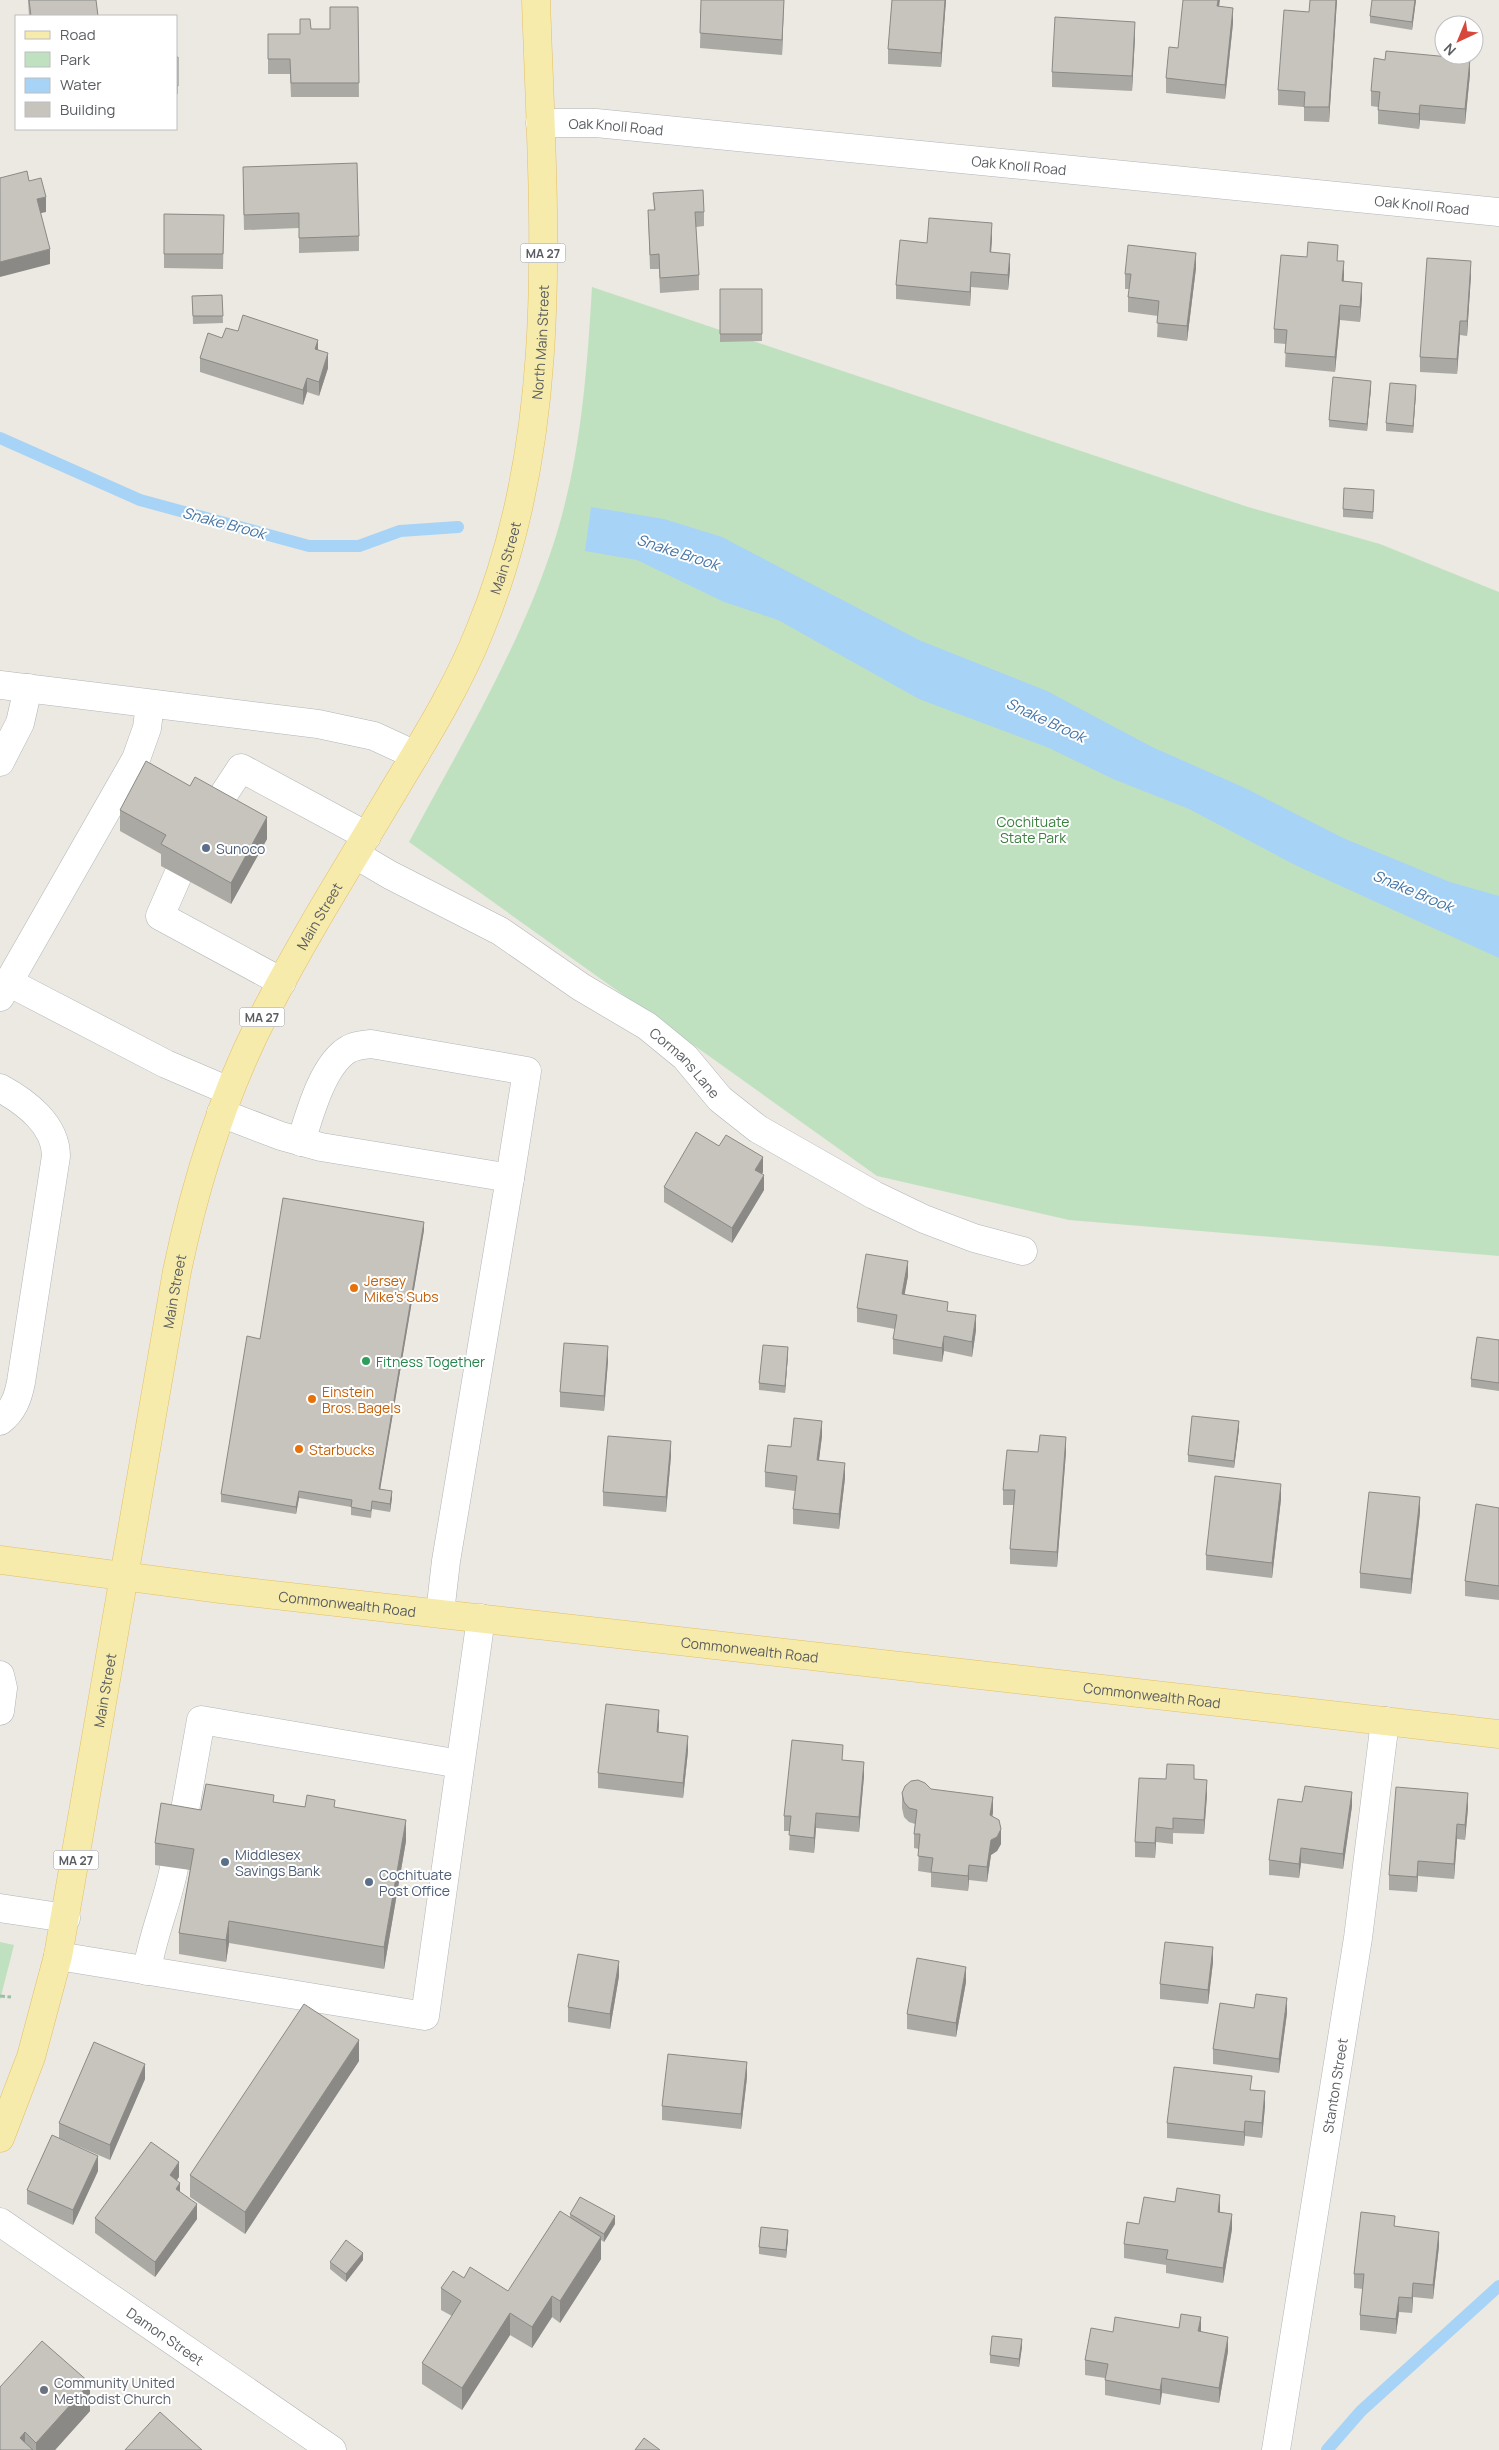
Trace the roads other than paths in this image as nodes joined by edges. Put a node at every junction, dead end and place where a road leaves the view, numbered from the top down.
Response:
1 (536, 0) edge
2 (540, 123) junction
3 (1499, 212) edge
4 (521, 504) joint
5 (0, 684) edge
6 (28, 688) junction
7 (150, 704) junction
8 (415, 755) junction
9 (0, 762) edge
10 (214, 809) edge
11 (362, 845) junction
12 (178, 875) edge
13 (282, 982) junction
14 (4, 989) edge
15 (0, 1088) edge
16 (225, 1102) junction
17 (301, 1142) junction
18 (510, 1178) junction
19 (1023, 1252) dead end
20 (0, 1421) edge
21 (0, 1560) edge
22 (125, 1576) junction
23 (440, 1613) junction
24 (481, 1618) junction
25 (0, 1675) edge
26 (0, 1711) edge
27 (1386, 1721) junction
28 (1499, 1734) edge
29 (460, 1764) junction
30 (182, 1827) edge
31 (174, 1868) edge
32 (0, 1908) edge
33 (66, 1918) junction
34 (58, 1956) junction
35 (146, 1971) junction
36 (0, 2138) edge
37 (0, 2222) edge
38 (324, 2448) edge
39 (1276, 2450) edge

1 - 2 main road, North Main Street / MA 27
2 - 3 street, Oak Knoll Road
2 - 4 main road, North Main Street / MA 27
4 - 8 main road, Main Street / MA 27
5 - 6 street
6 - 7 street
6 - 9 street
7 - 8 street
7 - 14 street
8 - 11 main road, Main Street / MA 27
10 - 11 street, Cormans Lane
11 - 13 main road, Main Street / MA 27
11 - 19 street, Cormans Lane
12 - 13 street
13 - 16 main road, Main Street / MA 27
14 - 16 street
15 - 20 street
16 - 17 street
16 - 22 main road, Main Street / MA 27
17 - 18 street
17 - 18 street
18 - 23 street
21 - 22 main road, Commonwealth Road
22 - 23 main road, Commonwealth Road
22 - 33 main road, Main Street / MA 27
23 - 24 main road, Commonwealth Road
24 - 27 main road, Commonwealth Road
24 - 29 street
25 - 26 street
27 - 28 main road, Commonwealth Road
27 - 39 street, Stanton Street
29 - 30 street
29 - 35 street
31 - 35 street
32 - 33 street
33 - 34 main road, Main Street / MA 27
34 - 35 street
34 - 36 main road, Main Street / MA 27
37 - 38 street, Damon Street

